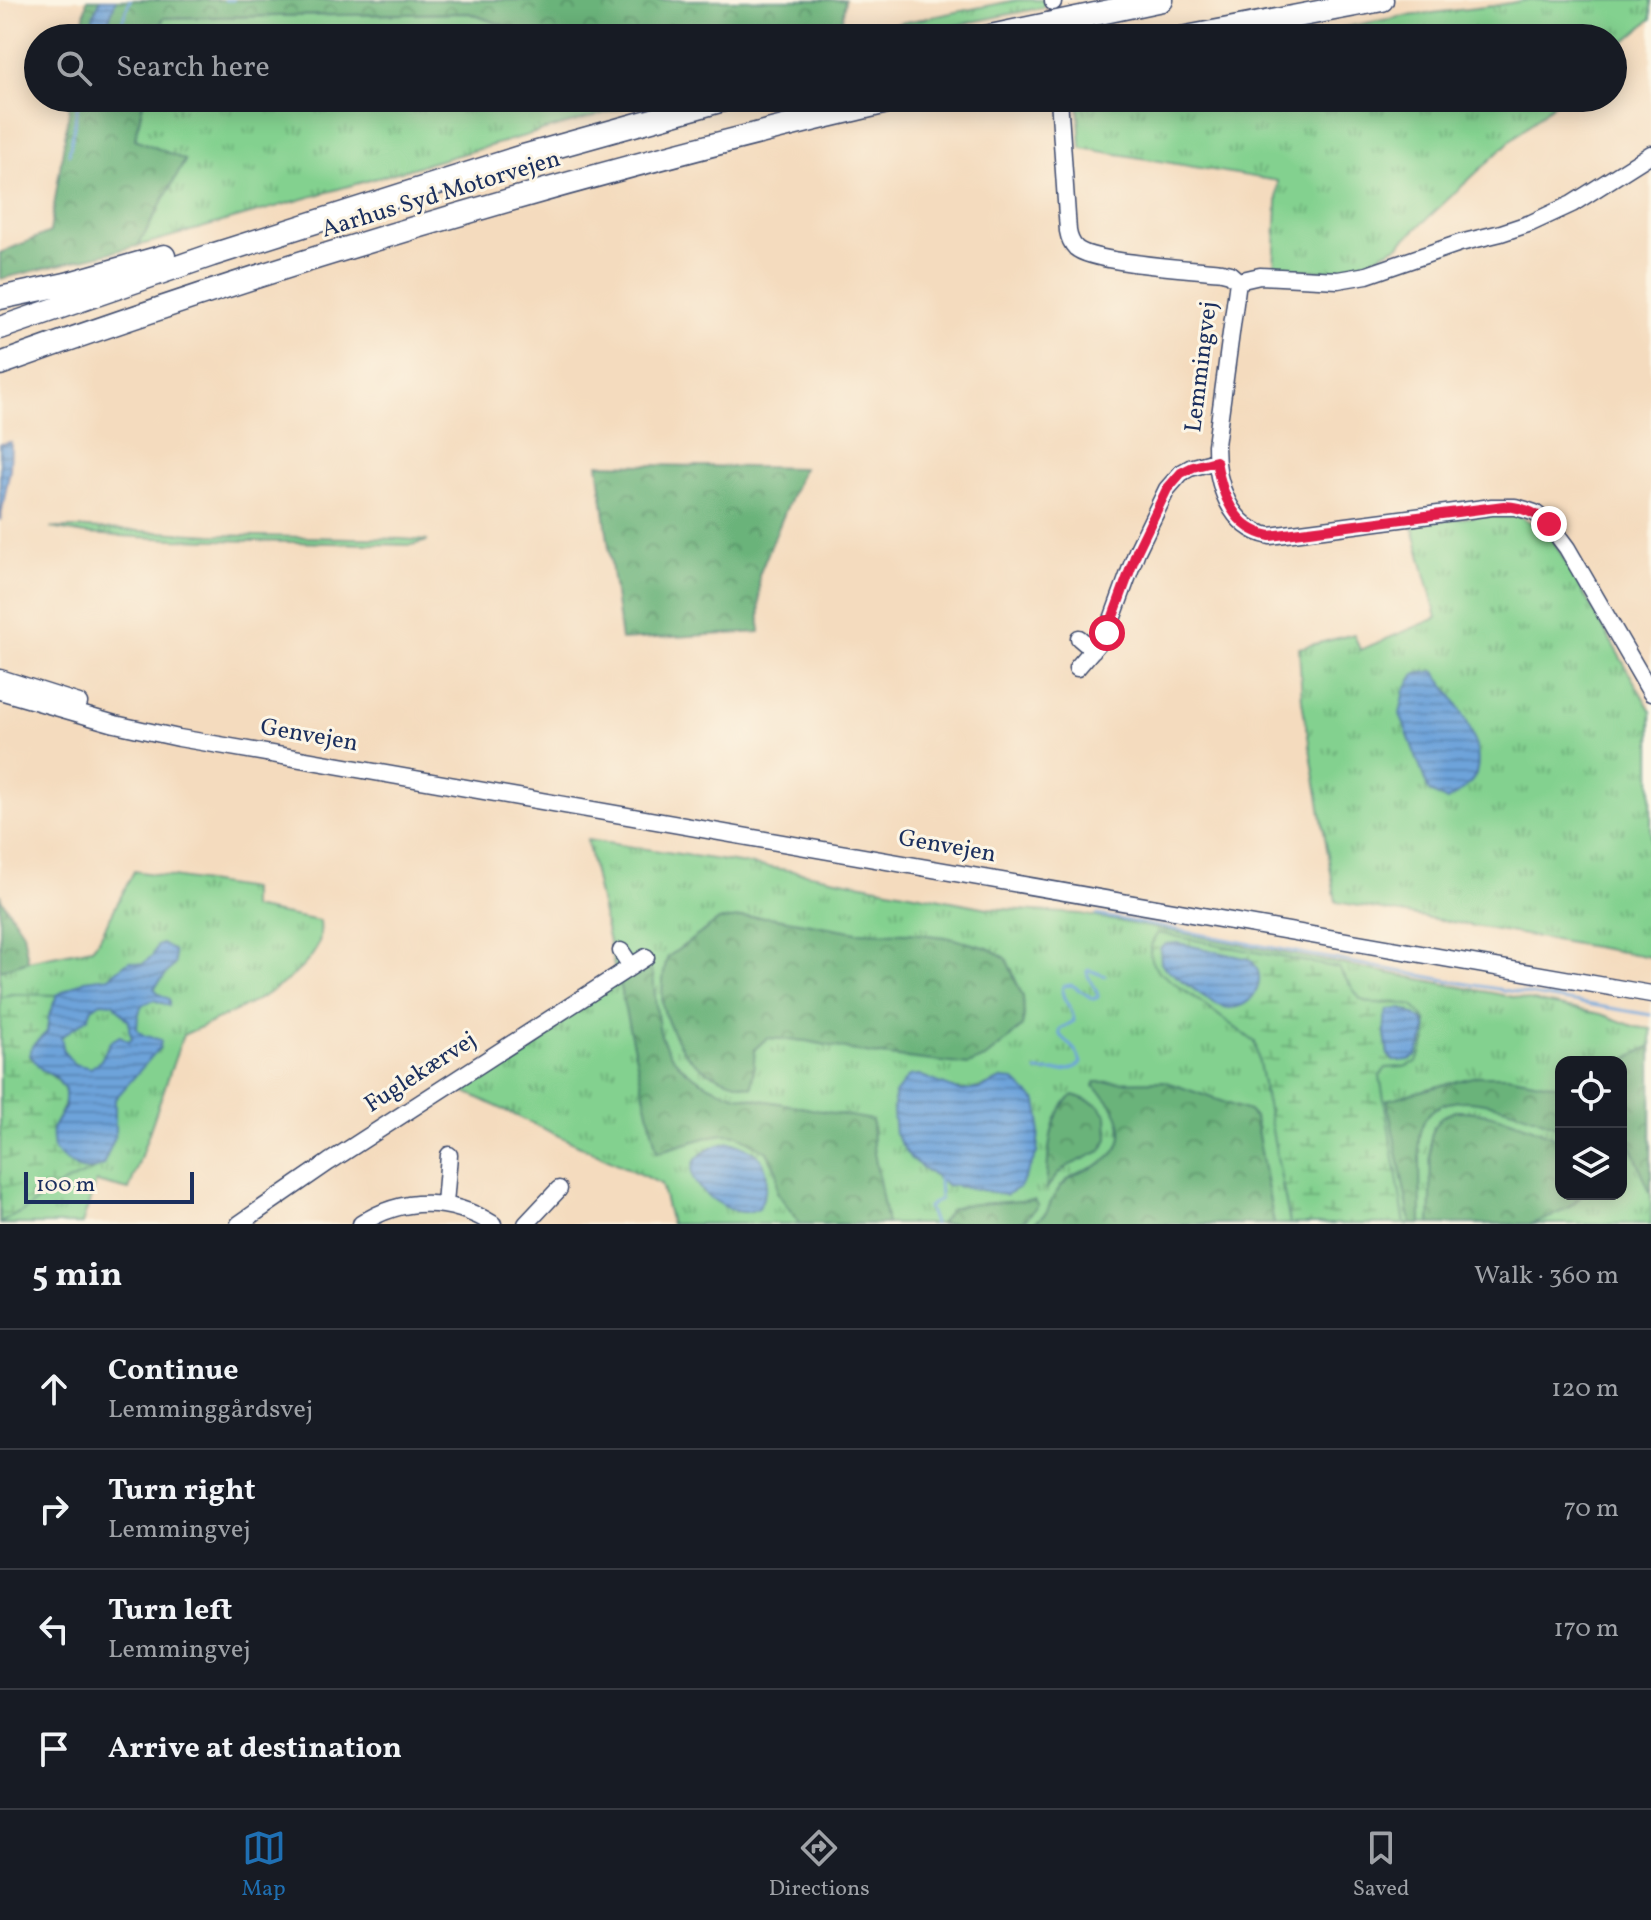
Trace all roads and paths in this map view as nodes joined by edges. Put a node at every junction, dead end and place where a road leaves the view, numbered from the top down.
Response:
1 (1162, 0) edge
2 (1382, 0) edge
3 (1048, 24) edge
4 (1255, 24) edge
5 (677, 112) edge
6 (848, 112) edge
7 (1060, 112) edge
8 (1651, 154) edge
9 (312, 223) junction
10 (1238, 281) junction
11 (0, 298) edge
12 (0, 328) edge
13 (0, 364) edge
14 (1216, 461) junction
15 (1079, 638) dead end
16 (1093, 650) junction
17 (1077, 668) dead end
18 (0, 678) edge
19 (0, 691) edge
20 (1651, 693) edge
21 (235, 747) junction
22 (621, 951) dead end
23 (1651, 994) edge
24 (449, 1155) dead end
25 (559, 1189) dead end
26 (445, 1204) junction
27 (239, 1224) edge
28 (361, 1224) edge
29 (493, 1224) edge
30 (526, 1224) edge

1 - 3 highway
2 - 4 highway
5 - 9 highway, Aarhus Syd Motorvejen
6 - 13 highway, Aarhus Syd Motorvejen
7 - 10 street
8 - 10 street, Lemmingvej
9 - 11 highway
9 - 12 highway, Aarhus Syd Motorvejen
10 - 14 street, Lemmingvej
14 - 16 street
14 - 20 street, Lemmingvej
15 - 16 street
16 - 17 street
18 - 21 street, Genvejen
19 - 21 street, Genvejen
21 - 23 street, Genvejen
22 - 27 street, Fuglekærvej
24 - 26 street
25 - 30 street
26 - 28 street
26 - 29 street

